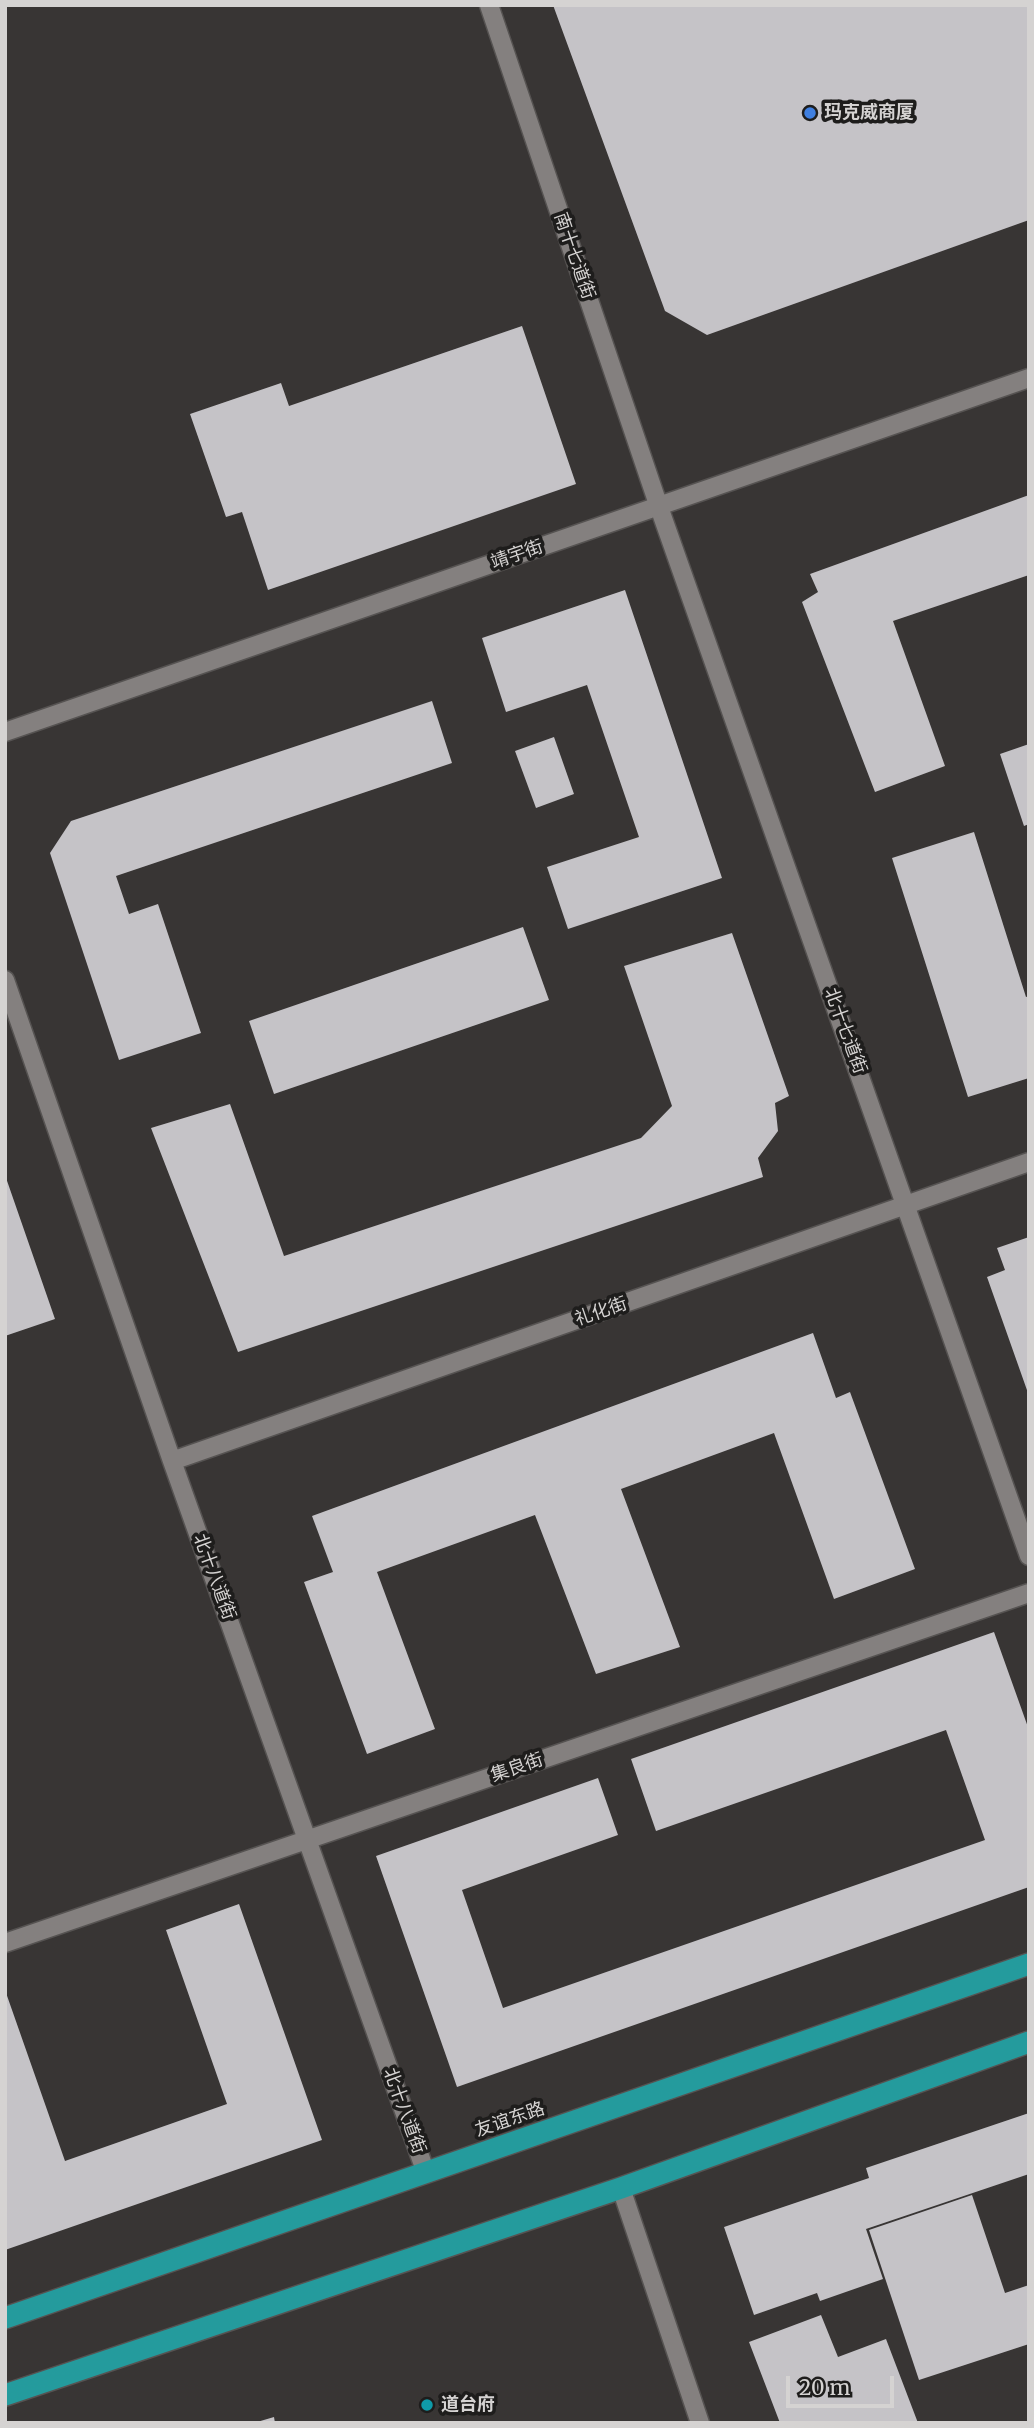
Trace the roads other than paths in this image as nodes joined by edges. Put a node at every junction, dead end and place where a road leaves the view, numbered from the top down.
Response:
1 (489, 5) edge
2 (1029, 378) edge
3 (659, 507) junction
4 (5, 732) edge
5 (5, 980) edge
6 (1029, 1162) edge
7 (906, 1205) junction
8 (172, 1461) junction
9 (1029, 1556) edge
10 (1029, 1593) edge
11 (308, 1839) junction
12 (5, 1943) edge
13 (1029, 1964) edge
14 (1029, 2042) edge
15 (426, 2173) junction
16 (621, 2188) junction
17 (5, 2318) edge
18 (5, 2395) edge
19 (700, 2423) edge

1 - 3 street, 南十七道街
2 - 3 street, 靖宇街
3 - 4 street, 靖宇街
3 - 7 street, 北十七道街
5 - 8 street, 北十八道街
6 - 7 street, 礼化街
7 - 8 street, 礼化街
7 - 9 street, 北十七道街
8 - 11 street, 北十八道街
10 - 11 street, 集良街
11 - 12 street, 集良街
11 - 15 street, 北十八道街
13 - 15 highway, 友谊东路
14 - 16 highway
15 - 17 highway, 友谊东路
16 - 18 highway
16 - 19 street

